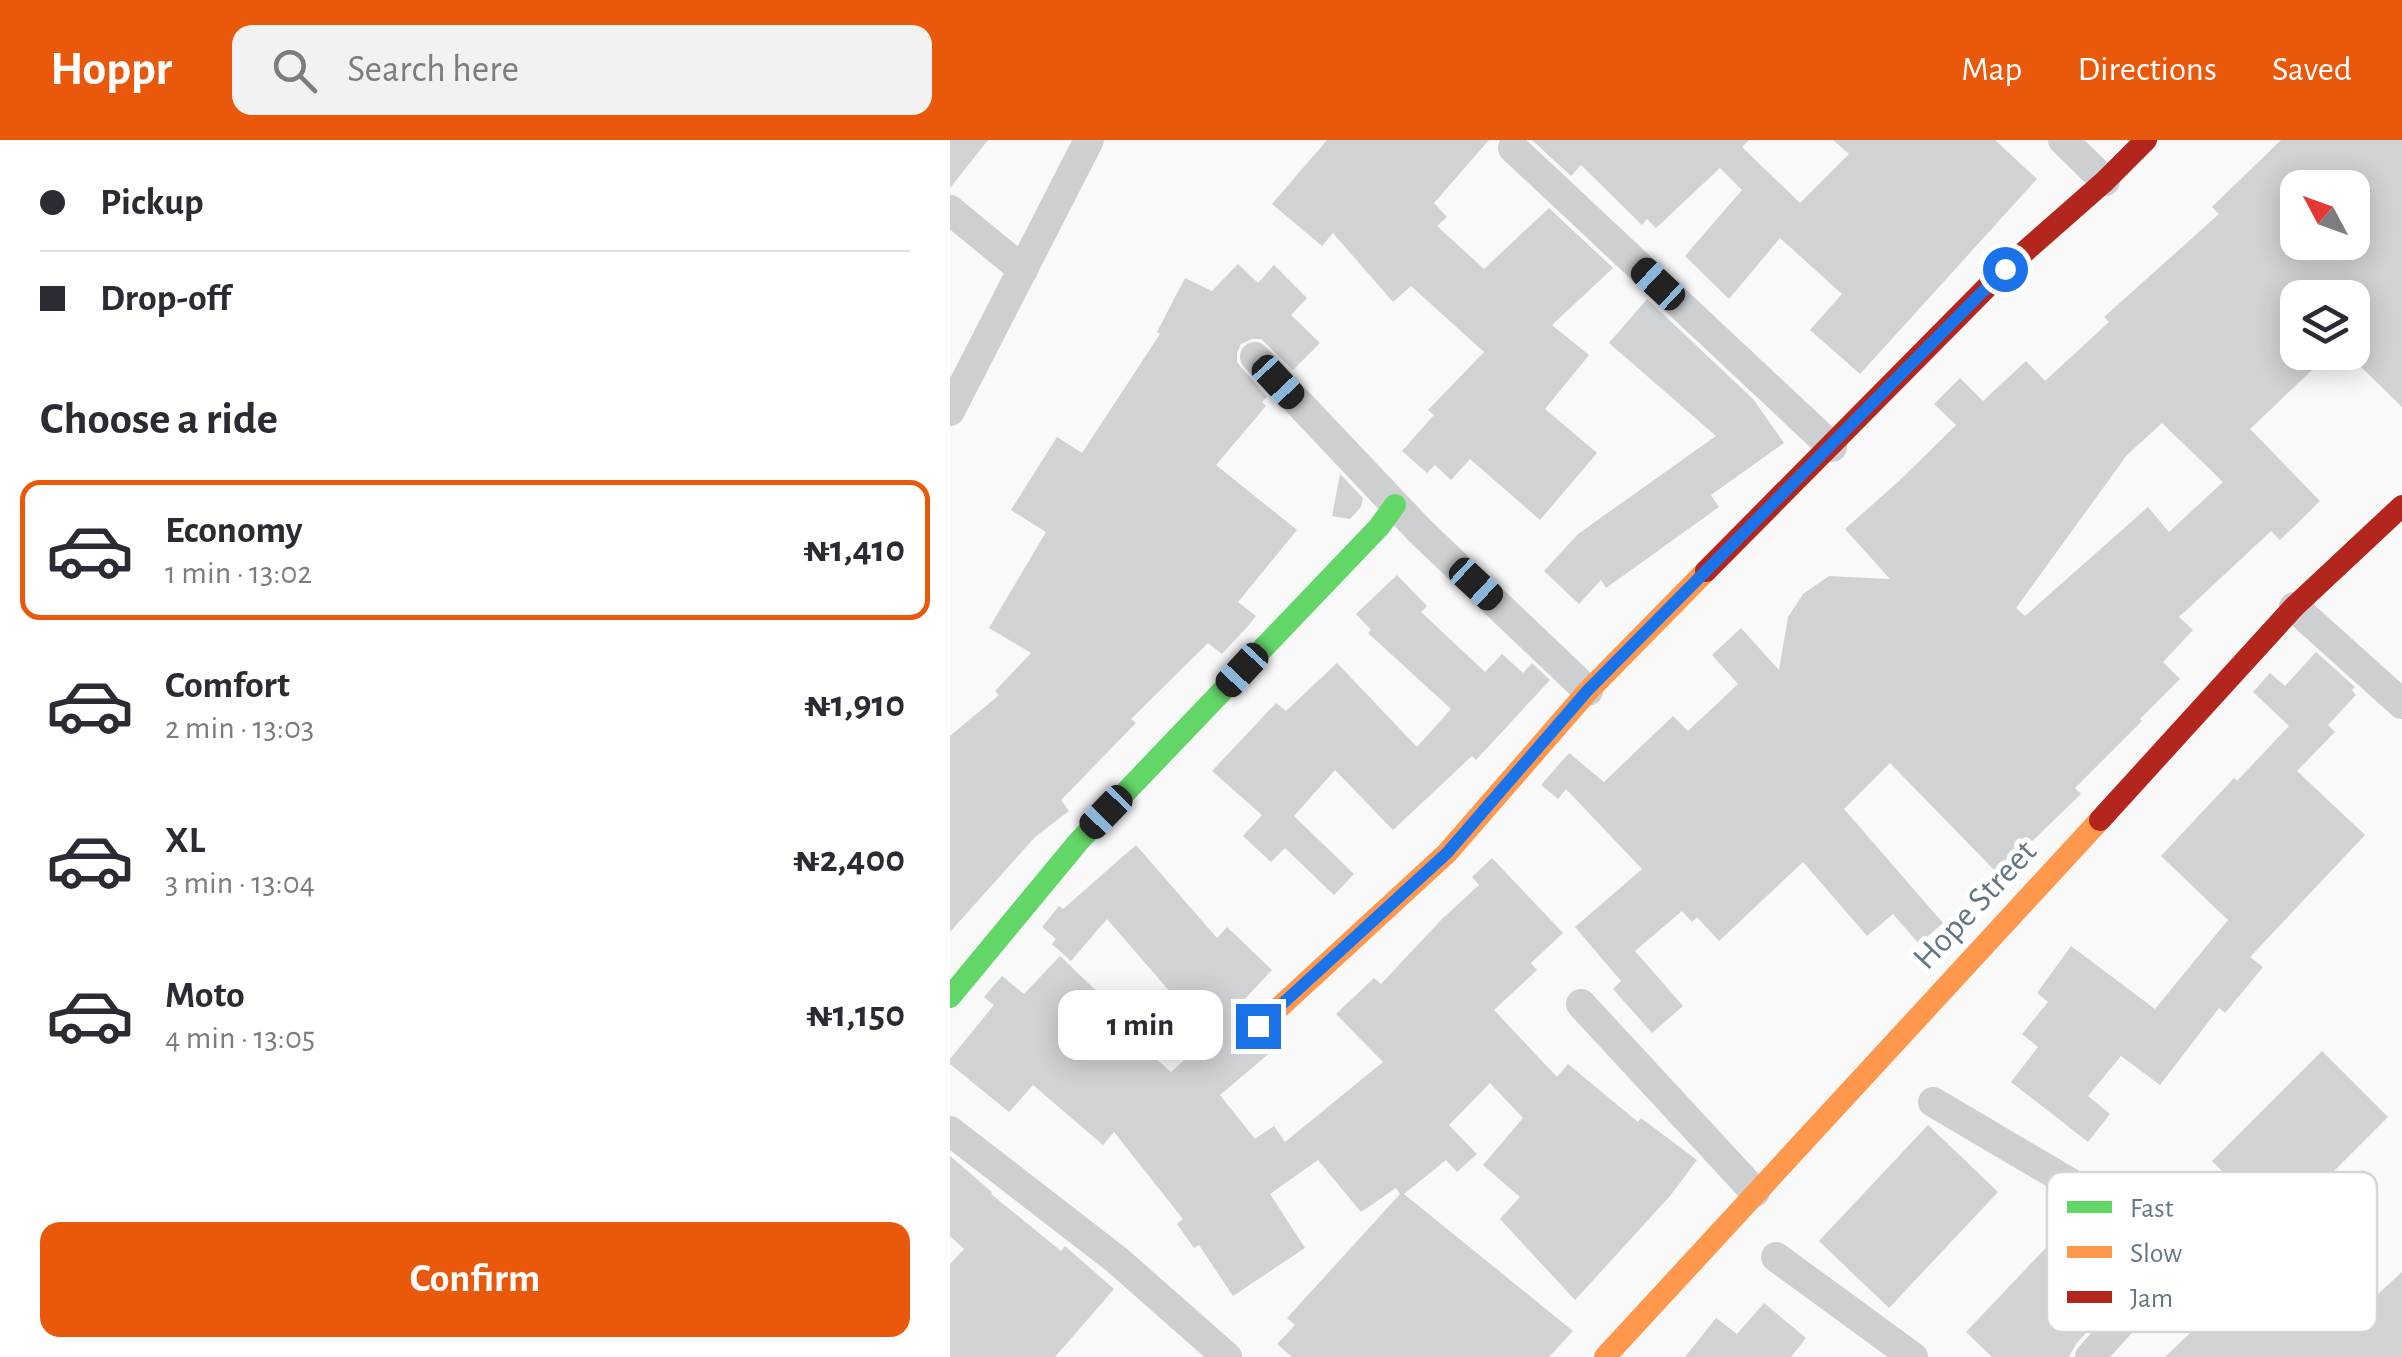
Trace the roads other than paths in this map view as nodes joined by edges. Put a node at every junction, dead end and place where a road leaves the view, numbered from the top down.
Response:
1 (1089, 140) edge
2 (2062, 140) edge
3 (2146, 140) edge
4 (1513, 148) dead end
5 (2105, 180) junction
6 (950, 210) edge
7 (1022, 270) junction
8 (1255, 357) dead end
9 (950, 410) edge
10 (1832, 446) junction
11 (1395, 505) junction
12 (2402, 506) edge
13 (2294, 607) junction
14 (1588, 690) junction
15 (2402, 704) edge
16 (950, 997) edge
17 (1581, 1004) dead end
18 (1258, 1026) dead end
19 (1933, 1102) dead end
20 (950, 1131) edge
21 (2052, 1172) edge
22 (1755, 1192) junction
23 (1776, 1257) dead end
24 (2112, 1332) edge
25 (1226, 1357) edge
26 (1605, 1357) edge
27 (1912, 1357) edge
28 (2090, 1357) edge

1 - 7 street
2 - 5 street
3 - 5 street
4 - 10 street
5 - 10 street
6 - 7 street
7 - 9 street
8 - 11 street
10 - 14 street
11 - 14 street
11 - 16 street
12 - 13 street, Hope Street
13 - 15 street
13 - 22 street, Hope Street
14 - 18 street
17 - 22 street
19 - 21 street
20 - 25 street
22 - 26 street, Hope Street
23 - 27 street
24 - 28 street

